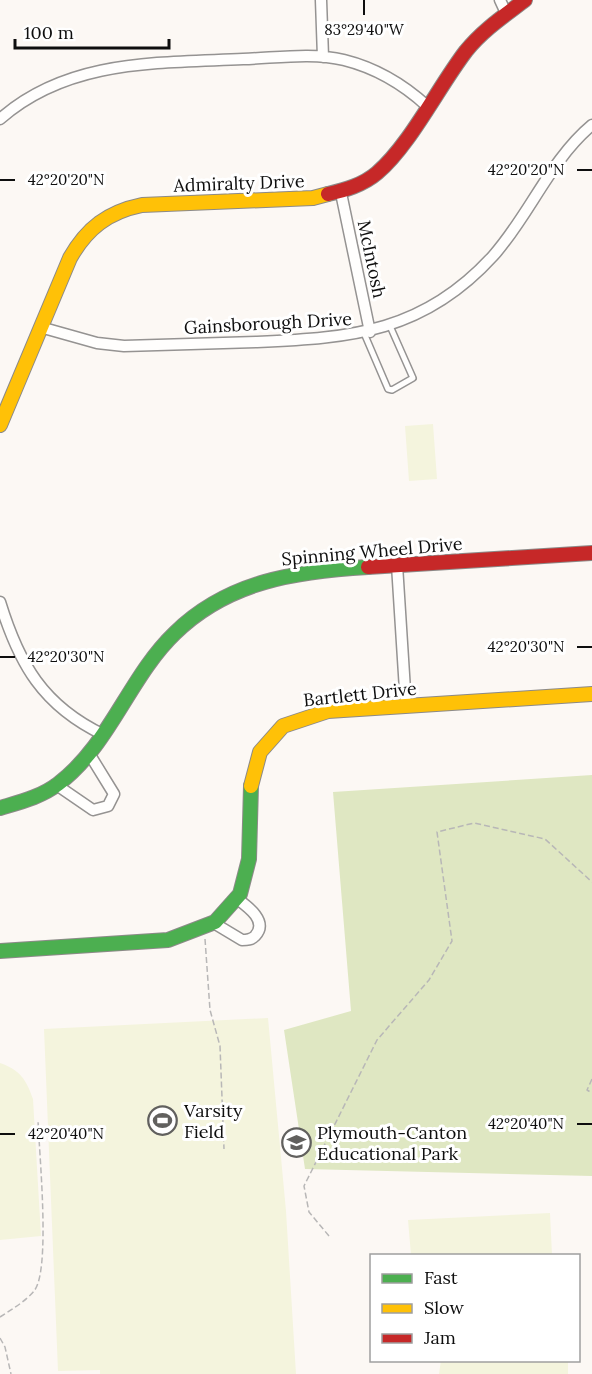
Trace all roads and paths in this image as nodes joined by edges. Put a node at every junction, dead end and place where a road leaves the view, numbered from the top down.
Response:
1 (321, 0) edge
2 (500, 0) edge
3 (525, 0) edge
4 (506, 14) junction
5 (323, 57) junction
6 (427, 106) junction
7 (0, 119) edge
8 (592, 125) edge
9 (341, 193) junction
10 (390, 326) junction
11 (40, 327) junction
12 (367, 332) junction
13 (0, 424) edge
14 (592, 553) edge
15 (397, 565) junction
16 (0, 602) edge
17 (592, 694) edge
18 (406, 706) junction
19 (104, 735) junction
20 (90, 755) junction
21 (58, 786) junction
22 (0, 808) edge
23 (592, 882) edge
24 (236, 898) junction
25 (212, 922) junction
26 (199, 931) junction
27 (0, 951) edge
28 (592, 1079) edge
29 (592, 1093) edge
30 (38, 1120) dead end
31 (224, 1149) dead end
32 (329, 1236) dead end
33 (0, 1317) edge
34 (0, 1338) edge
35 (11, 1374) edge

1 - 5 street
2 - 4 street
3 - 4 street, Admiralty Drive
4 - 6 street, Admiralty Drive
5 - 6 street
5 - 7 street
6 - 9 street, Admiralty Drive
8 - 10 street, Gainsborough Drive
9 - 11 street, Admiralty Drive
9 - 12 street, McIntosh
10 - 12 street, Gainsborough Drive
10 - 12 lane
11 - 12 street, Gainsborough Drive
11 - 13 street, Admiralty Drive
14 - 15 street, Spinning Wheel Drive
15 - 18 street
15 - 19 street, Spinning Wheel Drive
16 - 19 street
17 - 18 street, Bartlett Drive
18 - 24 street, Bartlett Drive
19 - 20 street, Spinning Wheel Drive
20 - 21 street, Spinning Wheel Drive
20 - 21 street
21 - 22 street, Spinning Wheel Drive
23 - 32 path
24 - 25 street, Bartlett Drive
24 - 25 street
25 - 26 street, Bartlett Drive
26 - 27 street, Bartlett Drive
26 - 31 path
28 - 29 path
30 - 33 path
34 - 35 path

